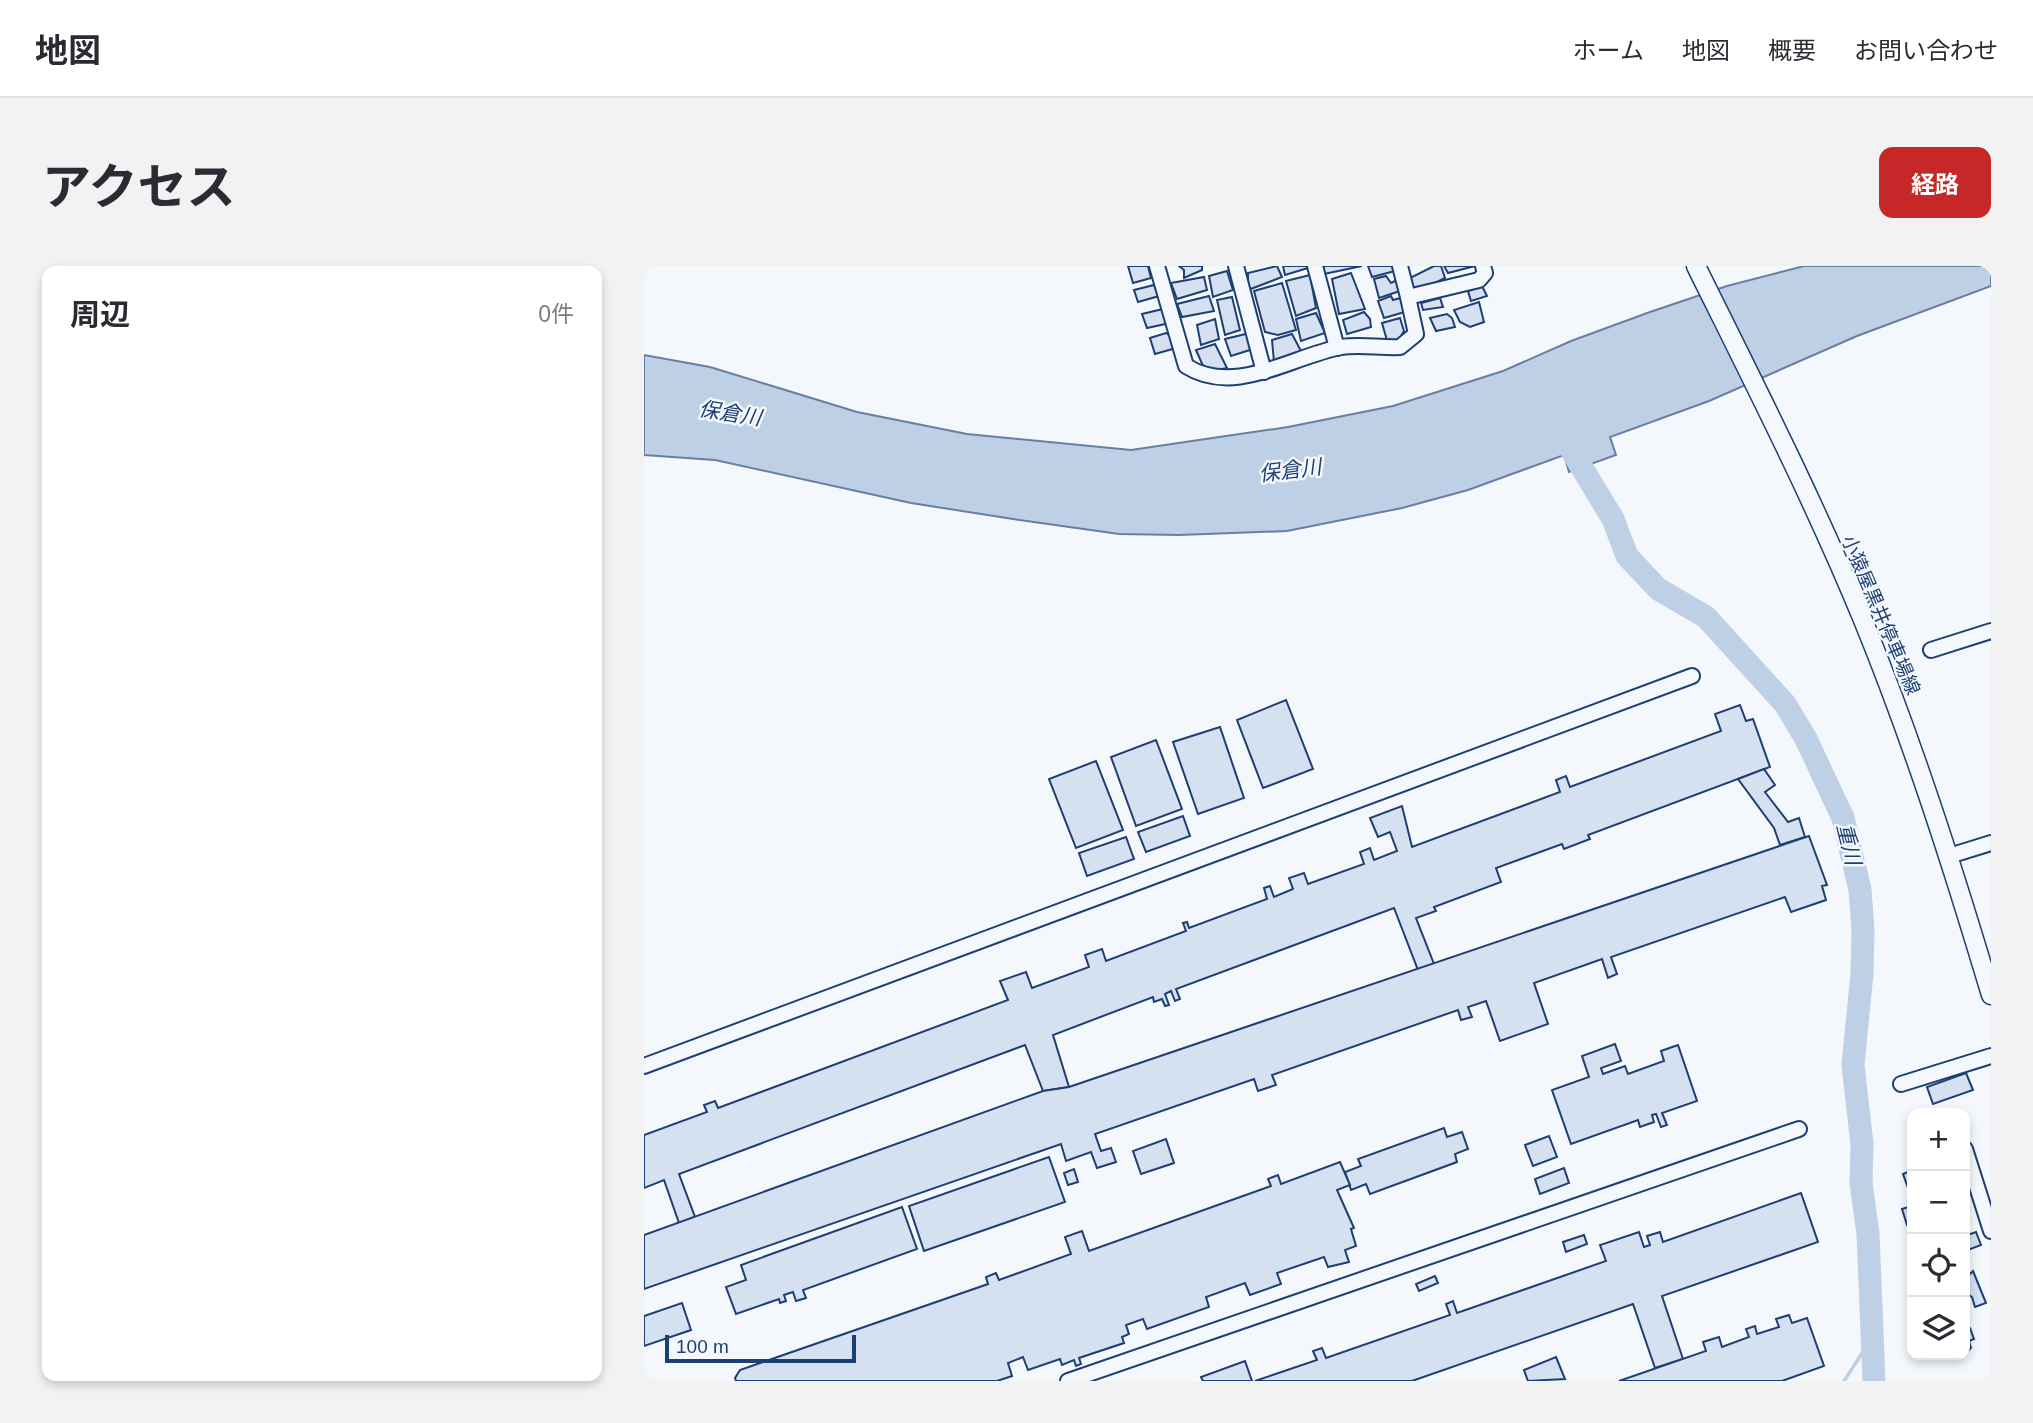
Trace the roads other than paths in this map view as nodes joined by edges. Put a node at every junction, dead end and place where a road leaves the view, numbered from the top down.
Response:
1 (1157, 266) edge
2 (1236, 266) edge
3 (1315, 266) edge
4 (1400, 266) edge
5 (1483, 266) edge
6 (1696, 266) edge
7 (1408, 297) junction
8 (1337, 348) junction
9 (1264, 372) junction
10 (1991, 631) edge
11 (1931, 650) dead end
12 (1692, 676) dead end
13 (1991, 843) edge
14 (1949, 856) junction
15 (1991, 995) edge
16 (1991, 1056) edge
17 (644, 1066) edge
18 (1900, 1084) dead end
19 (1799, 1129) dead end
20 (1970, 1165) edge
21 (1991, 1231) edge
22 (1069, 1381) edge

1 - 9 street
2 - 9 street
3 - 8 street
4 - 7 street
5 - 7 street
6 - 14 main road, 小猿屋黒井停車場線
7 - 8 street
8 - 9 street
10 - 11 street
12 - 17 street
13 - 14 street
14 - 15 main road, 小猿屋黒井停車場線
16 - 18 street
19 - 22 street
20 - 21 street

